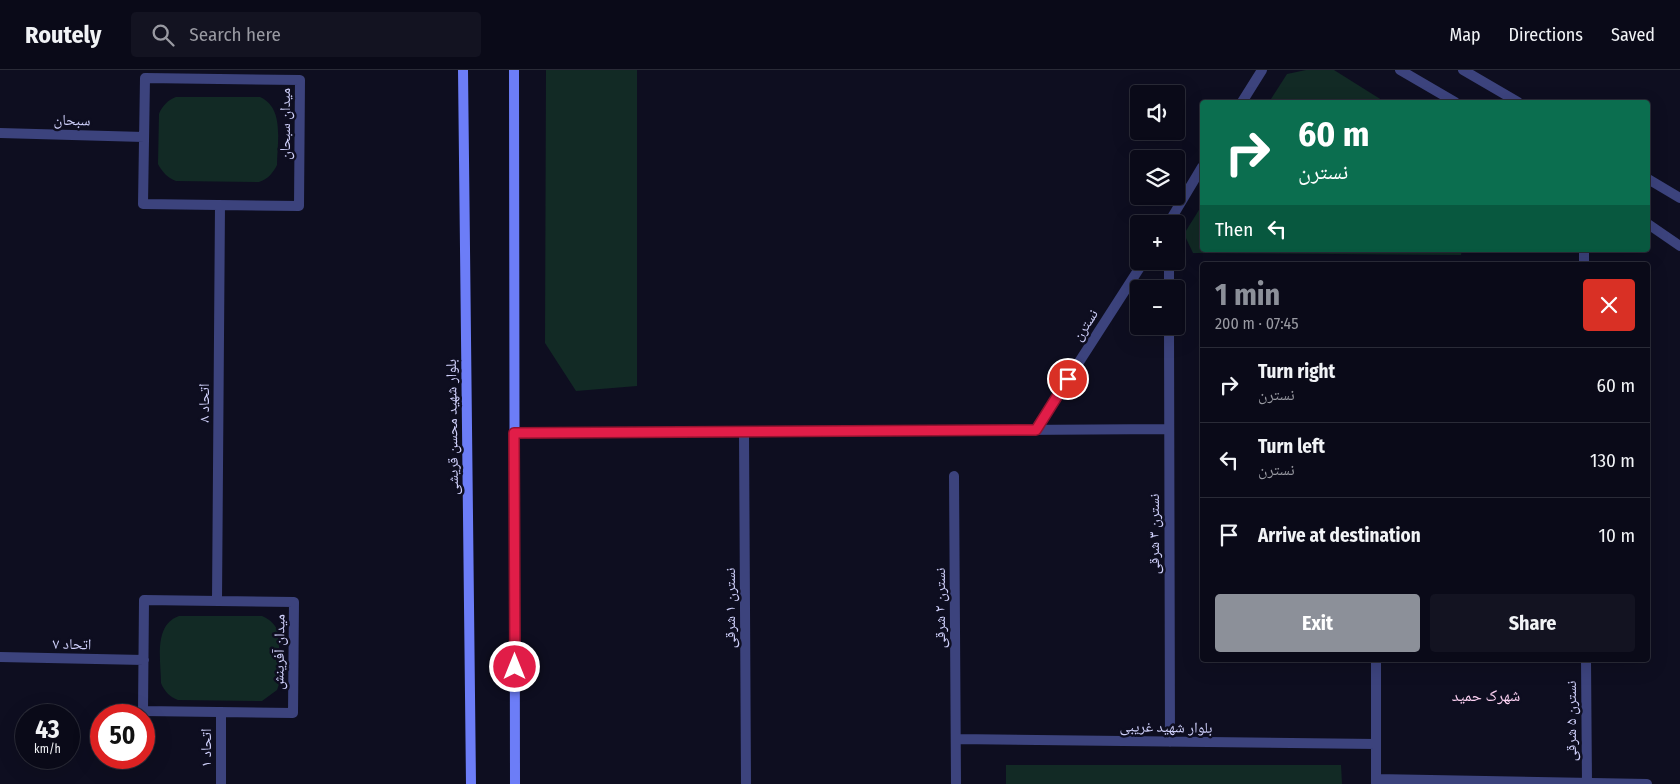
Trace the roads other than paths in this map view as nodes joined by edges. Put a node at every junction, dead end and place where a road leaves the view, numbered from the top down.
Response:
1 (463, 70) edge
2 (514, 70) edge
3 (1262, 70) edge
4 (1400, 70) edge
5 (1463, 70) edge
6 (215, 74) edge
7 (1243, 100) edge
8 (1452, 100) edge
9 (1515, 100) edge
10 (0, 133) edge
11 (144, 137) junction
12 (1200, 170) edge
13 (1650, 180) edge
14 (1680, 198) edge
15 (220, 205) junction
16 (1173, 215) edge
17 (1650, 225) edge
18 (1680, 246) edge
19 (1138, 270) edge
20 (1169, 335) edge
21 (1169, 429) junction
22 (1036, 430) junction
23 (744, 432) junction
24 (514, 433) junction
25 (954, 476) dead end
26 (217, 601) junction
27 (0, 657) edge
28 (144, 660) junction
29 (1376, 662) edge
30 (1586, 662) edge
31 (221, 712) junction
32 (956, 739) junction
33 (1170, 742) junction
34 (1376, 744) junction
35 (1376, 781) edge
36 (1587, 783) edge
37 (221, 784) edge
38 (471, 784) edge
39 (515, 784) edge
40 (746, 784) edge
41 (956, 784) edge
42 (1647, 784) edge

1 - 38 main road, بلوار شهید محسن قریشی
2 - 24 main road
3 - 7 street
4 - 8 street
5 - 9 street
6 - 11 street, میدان سبحان
6 - 15 street, میدان سبحان
10 - 11 street, سبحان
11 - 15 street, میدان سبحان
12 - 16 street
13 - 14 street
15 - 26 street, اتحاد ۸
17 - 18 street
19 - 22 street, نسترن
20 - 21 street, نسترن ۳ شرقی
21 - 22 street
21 - 33 street, نسترن ۳ شرقی
22 - 23 street
23 - 24 street
23 - 40 street, نسترن ۱ شرقی
24 - 39 main road
25 - 32 street, نسترن ۲ شرقی
26 - 28 street, میدان آفرینش
26 - 31 street, میدان آفرینش
27 - 28 street, اتحاد ۷
28 - 31 street, میدان آفرینش
29 - 34 street
30 - 36 street, نسترن ۵ شرقی
31 - 37 street, اتحاد ۱
32 - 33 street, بلوار شهید غریبی
32 - 41 street, نسترن ۲ شرقی
33 - 34 street, بلوار شهید غریبی
34 - 35 street
35 - 36 street
36 - 42 street

